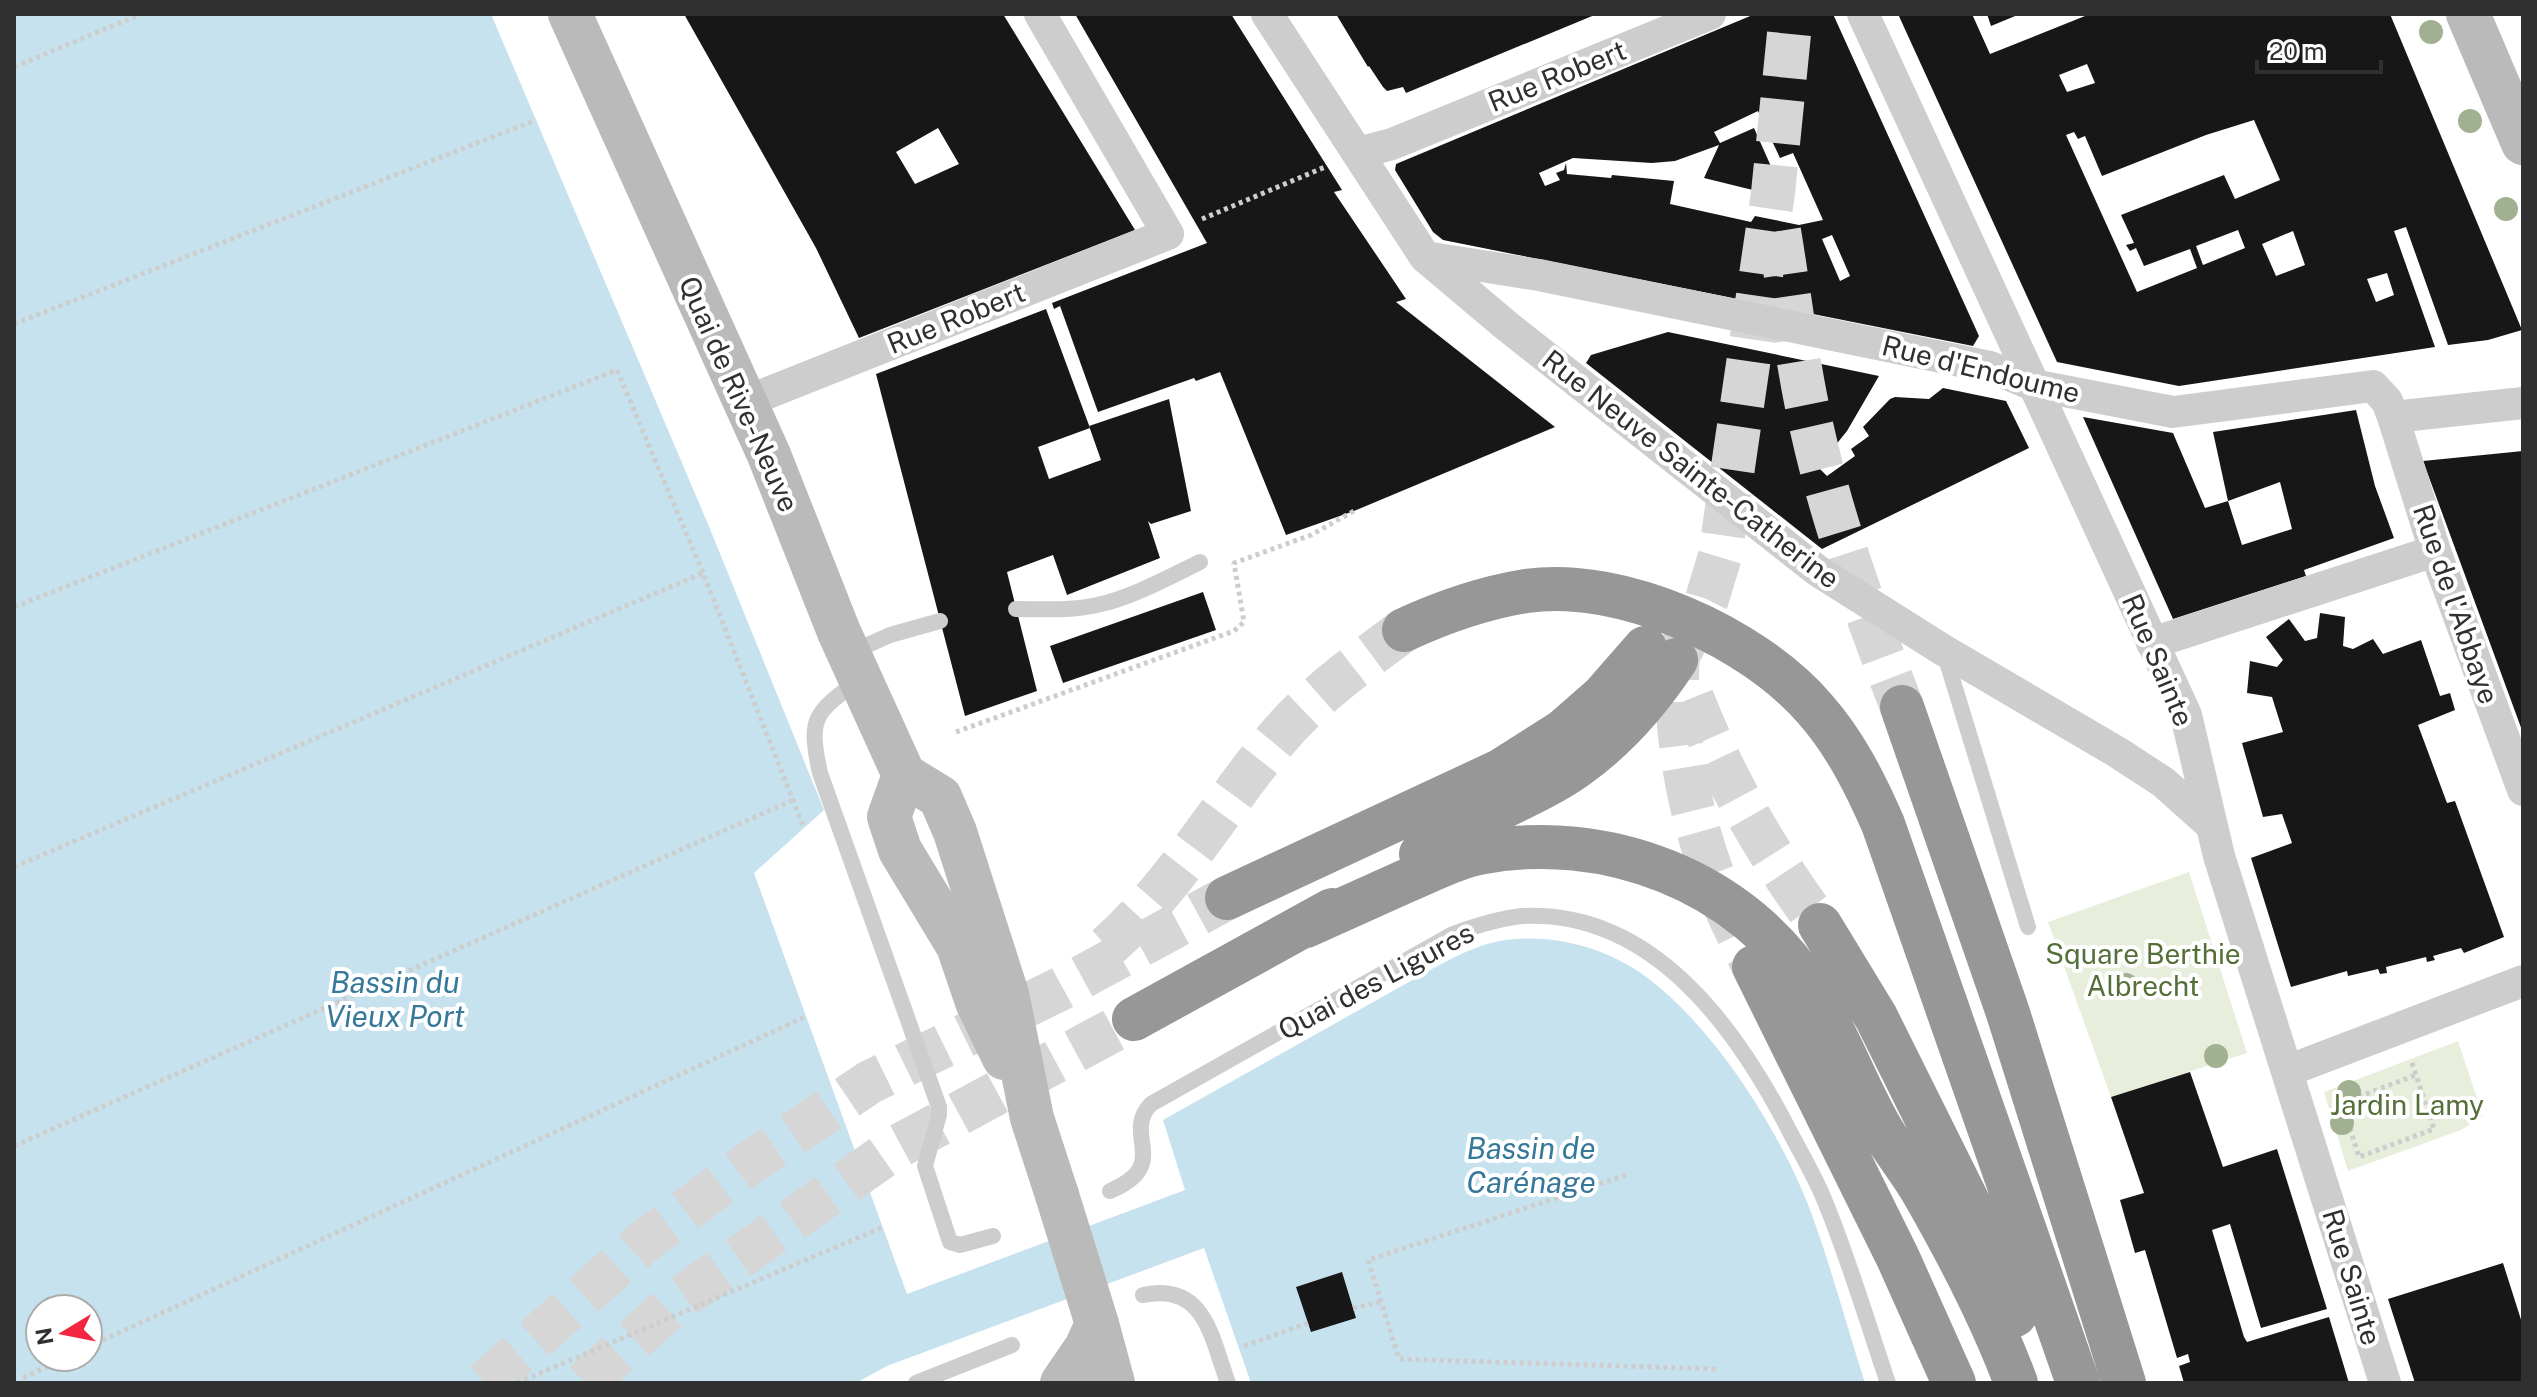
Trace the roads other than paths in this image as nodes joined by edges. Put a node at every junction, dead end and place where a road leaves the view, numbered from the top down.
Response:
1 (570, 14) edge
2 (1040, 14) edge
3 (1267, 14) edge
4 (1710, 14) edge
5 (1863, 14) edge
6 (2468, 14) edge
7 (2523, 143) edge
8 (1358, 153) junction
9 (1425, 257) junction
10 (2033, 385) junction
11 (745, 402) junction
12 (2523, 403) edge
13 (2393, 417) junction
14 (2435, 551) junction
15 (1200, 562) dead end
16 (1016, 609) dead end
17 (940, 621) dead end
18 (1404, 630) tunnel mouth
19 (2152, 643) junction
20 (1943, 650) junction
21 (854, 667) junction
22 (1902, 707) tunnel mouth
23 (904, 775) junction
24 (2523, 790) edge
25 (2210, 824) junction
26 (1227, 898) tunnel mouth
27 (1820, 925) tunnel mouth
28 (1306, 926) junction
29 (2028, 927) dead end
30 (1754, 967) tunnel mouth
31 (2523, 981) edge
32 (1134, 1019) tunnel mouth
33 (2287, 1071) junction
34 (1032, 1118) junction
35 (1880, 1127) junction
36 (1110, 1191) dead end
37 (993, 1236) dead end
38 (1143, 1295) dead end
39 (1012, 1345) dead end
40 (1100, 1351) edge
41 (916, 1383) edge
42 (1062, 1383) edge
43 (1228, 1383) edge
44 (1888, 1383) edge
45 (1954, 1383) edge
46 (1985, 1383) edge
47 (2016, 1383) edge
48 (2039, 1383) edge
49 (2078, 1383) edge
50 (2124, 1383) edge
51 (2385, 1383) edge

1 - 11 main road, Quai de Rive-Neuve
2 - 11 street, Rue Robert
3 - 8 street, Rue Neuve Sainte-Catherine
4 - 8 street, Rue Robert
5 - 10 street, Rue Sainte
6 - 7 main road
8 - 9 street, Rue Neuve Sainte-Catherine
9 - 10 street, Rue d'Endoume
9 - 20 street, Rue Neuve Sainte-Catherine
10 - 13 street, Rue d'Endoume
10 - 19 street, Rue Sainte
11 - 21 main road, Quai de Rive-Neuve
12 - 13 street
13 - 14 street, Rue de l'Abbaye
14 - 19 street
14 - 24 street, Rue de l'Abbaye
15 - 16 lane
17 - 21 lane
18 - 49 highway
19 - 25 street, Rue Sainte
20 - 25 street, Rue Neuve Sainte-Catherine
20 - 29 lane
21 - 23 main road, Quai de Rive-Neuve
21 - 37 lane
22 - 50 highway
23 - 34 main road
23 - 34 main road
25 - 33 street, Rue Sainte
26 - 28 highway
27 - 48 highway
28 - 32 highway
28 - 35 highway
30 - 45 highway
31 - 33 street
33 - 51 street, Rue Sainte
34 - 40 main road, bridge
35 - 46 highway
35 - 47 highway
36 - 44 lane, Quai des Ligures
38 - 43 lane
39 - 41 lane
40 - 42 main road

